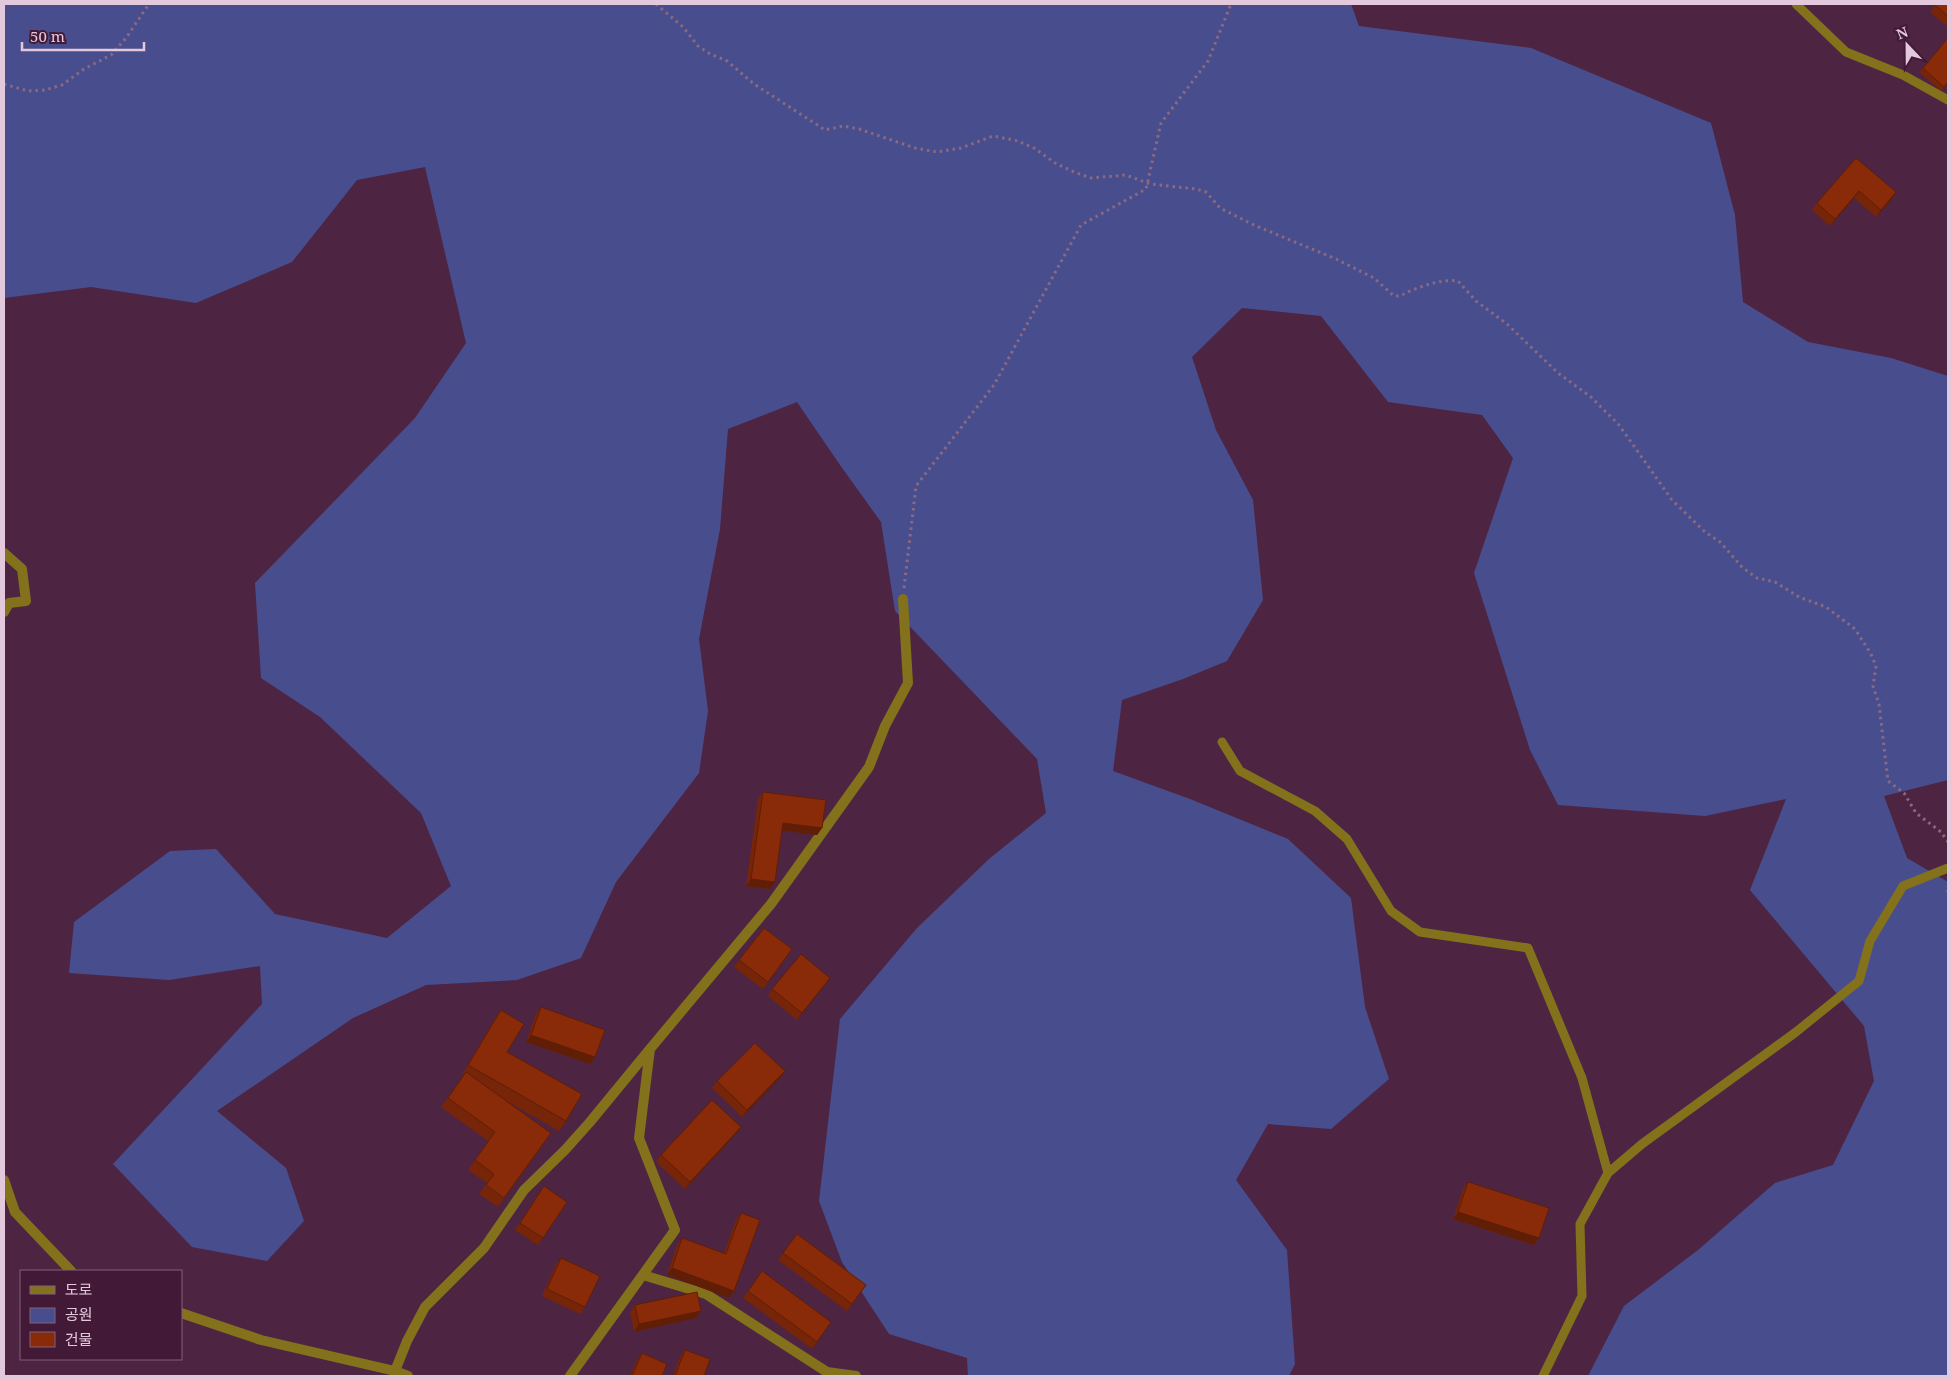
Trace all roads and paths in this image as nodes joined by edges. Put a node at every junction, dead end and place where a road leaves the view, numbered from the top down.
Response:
1 (149, 4) edge
2 (656, 4) edge
3 (1231, 4) edge
4 (1796, 4) edge
5 (4, 84) edge
6 (1948, 100) edge
7 (1148, 183) junction
8 (4, 552) edge
9 (903, 599) joint
10 (4, 612) edge
11 (1222, 742) dead end
12 (1948, 842) edge
13 (1948, 868) edge
14 (650, 1049) junction
15 (1608, 1173) junction
16 (4, 1180) edge
17 (70, 1270) edge
18 (643, 1275) junction
19 (182, 1312) edge
20 (395, 1371) junction
21 (408, 1376) edge
22 (570, 1376) edge
23 (856, 1376) edge
24 (1543, 1376) edge

1 - 5 path
2 - 7 path
3 - 7 path
4 - 6 lane
7 - 9 path
7 - 12 path
8 - 10 street
9 - 14 street
11 - 15 lane
13 - 15 lane
14 - 18 street
14 - 20 street
15 - 24 lane
16 - 17 street
18 - 22 street
18 - 23 street
19 - 20 street
20 - 21 street

